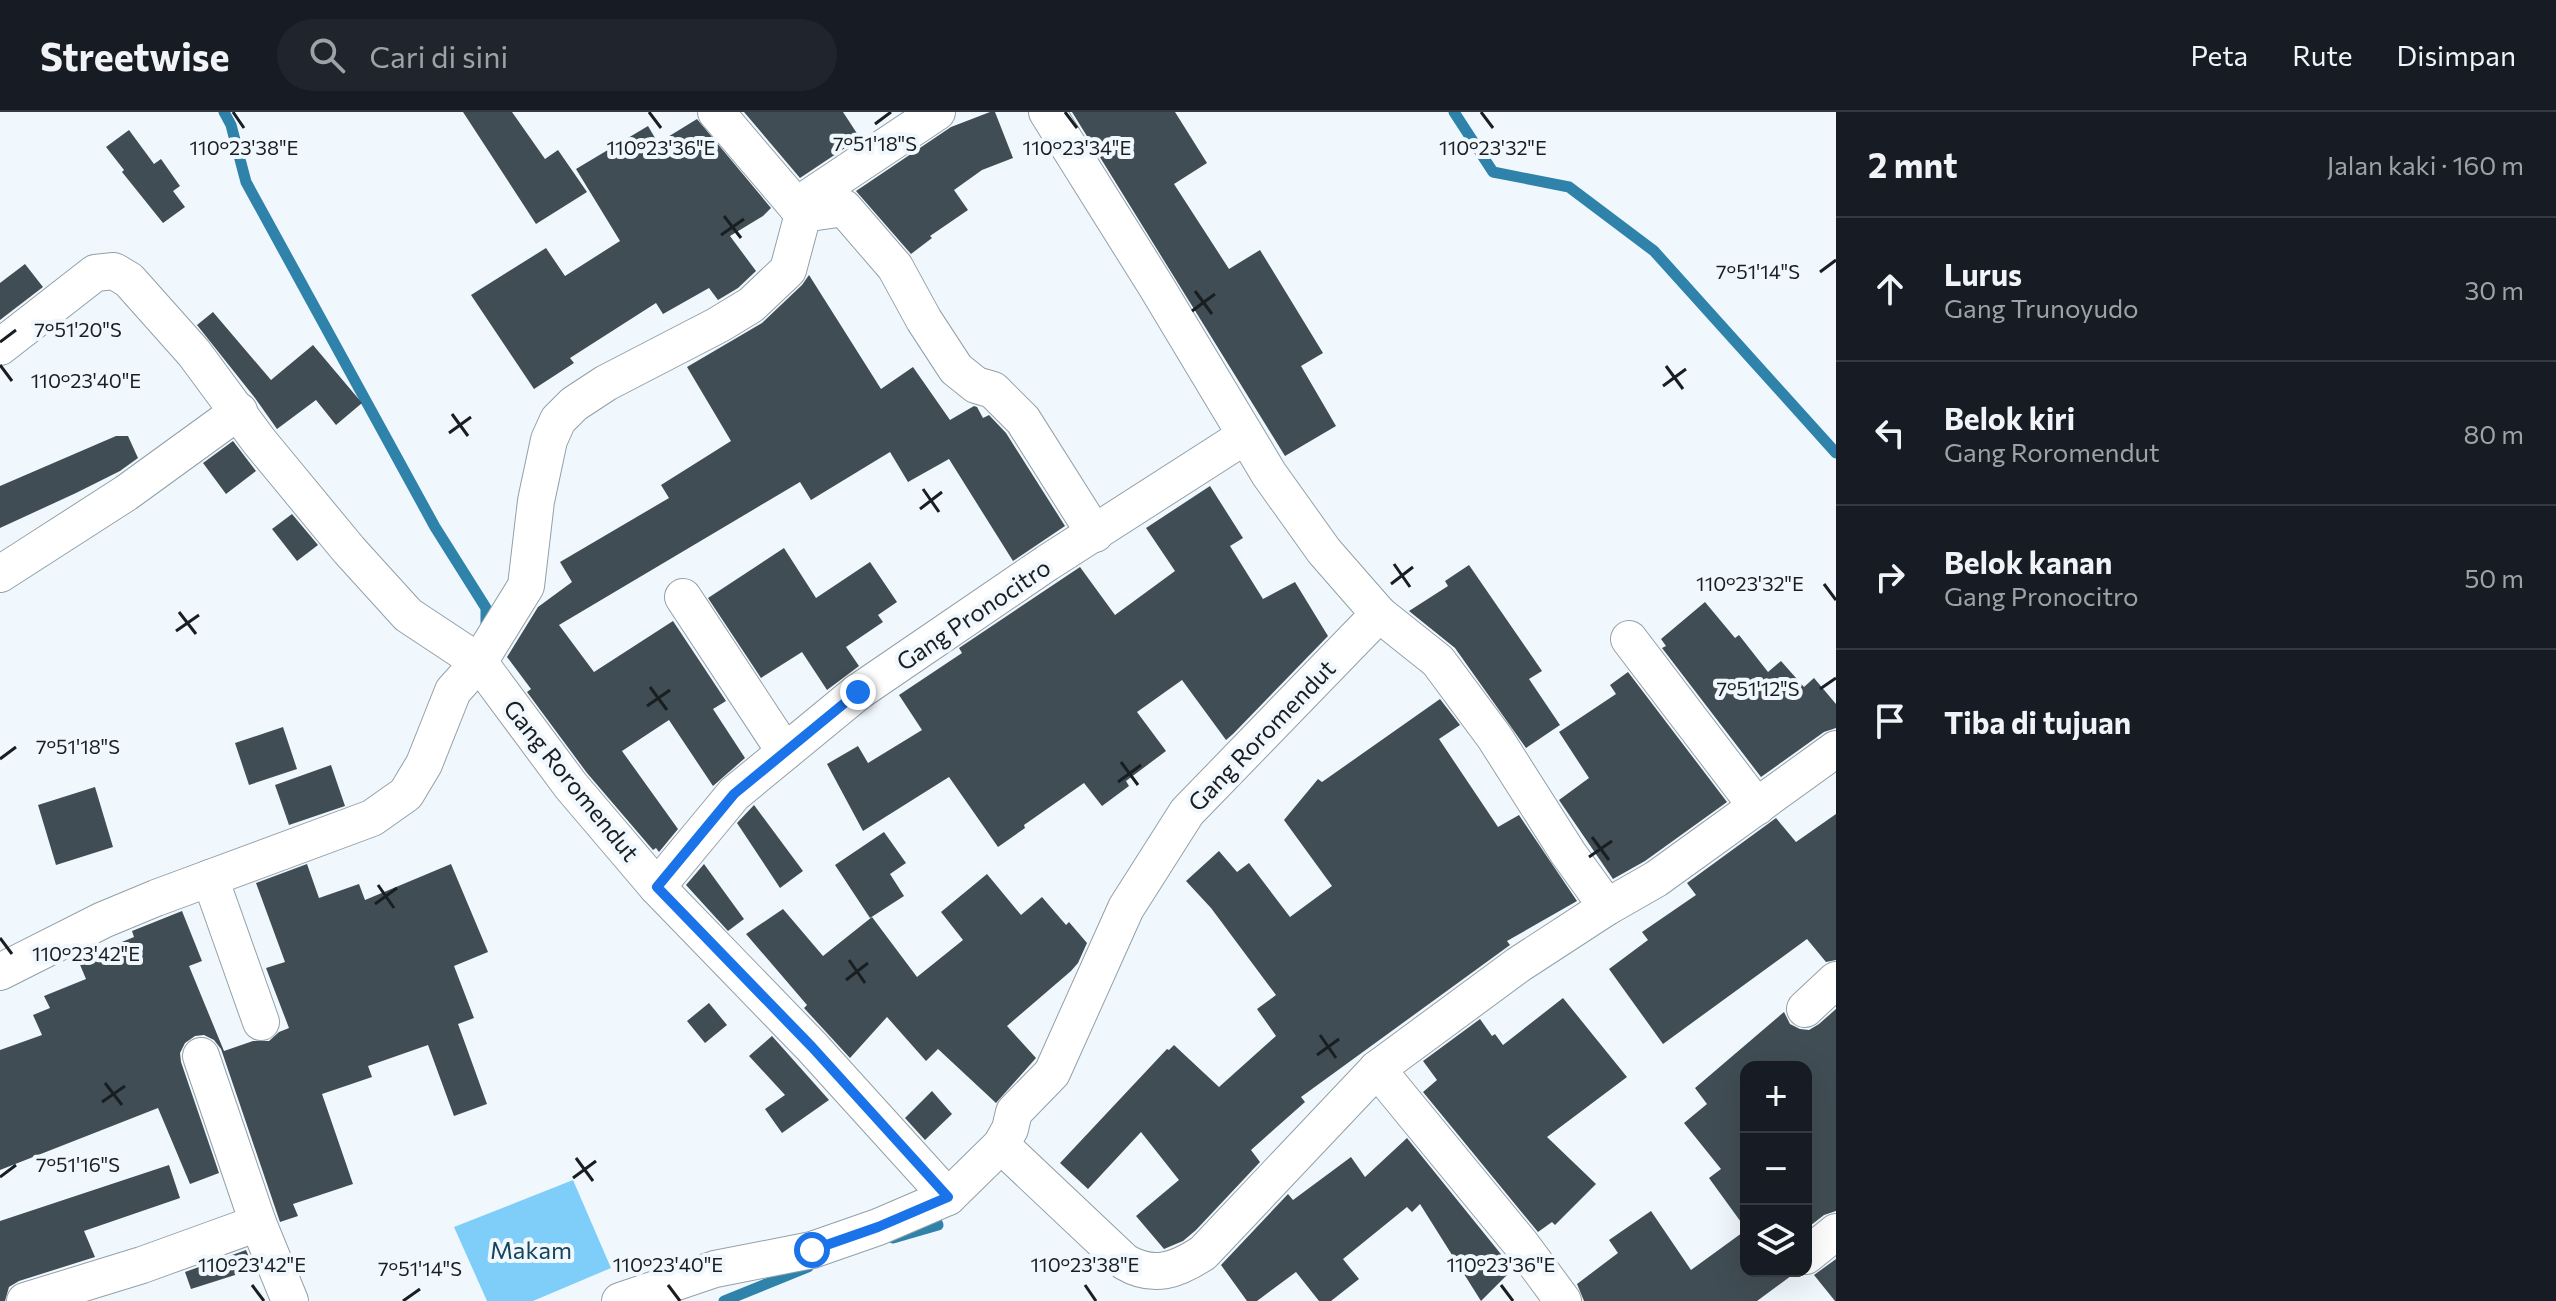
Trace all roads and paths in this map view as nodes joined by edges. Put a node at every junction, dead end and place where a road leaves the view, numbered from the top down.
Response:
1 (716, 112) edge
2 (937, 112) edge
3 (1047, 112) edge
4 (800, 210) junction
5 (0, 347) edge
6 (239, 411) junction
7 (1245, 436) junction
8 (1095, 534) junction
9 (0, 574) edge
10 (683, 597) dead end
11 (1379, 614) junction
12 (1629, 639) dead end
13 (479, 662) junction
14 (1836, 749) edge
15 (785, 752) junction
16 (1757, 807) junction
17 (210, 878) junction
18 (657, 887) junction
19 (1607, 907) junction
20 (0, 972) edge
21 (1836, 980) edge
22 (1805, 1009) dead end
23 (261, 1022) dead end
24 (201, 1056) dead end
25 (1377, 1069) junction
26 (1001, 1145) junction
27 (948, 1197) junction
28 (258, 1223) junction
29 (1836, 1232) edge
30 (1812, 1251) edge
31 (25, 1301) edge
32 (290, 1301) edge
33 (620, 1301) edge
34 (1563, 1301) edge

1 - 4 street
2 - 4 street
3 - 7 street
4 - 8 street
4 - 13 street
5 - 6 street, Gang Roromendut
6 - 9 street
6 - 13 street, Gang Roromendut
7 - 8 street, Gang Pronocitro
7 - 11 street
8 - 15 street, Gang Pronocitro
10 - 15 street
11 - 19 street
11 - 26 street, Gang Roromendut
12 - 16 street
13 - 17 street
13 - 18 street, Gang Roromendut
14 - 16 street
15 - 18 street, Gang Pronocitro
16 - 19 street
17 - 20 street
17 - 23 street
18 - 27 street, Gang Roromendut
19 - 25 street
21 - 22 street
24 - 28 street
25 - 26 street
25 - 34 street
26 - 27 street, Gang Roromendut
27 - 33 street
28 - 31 street
28 - 32 street
29 - 30 street

